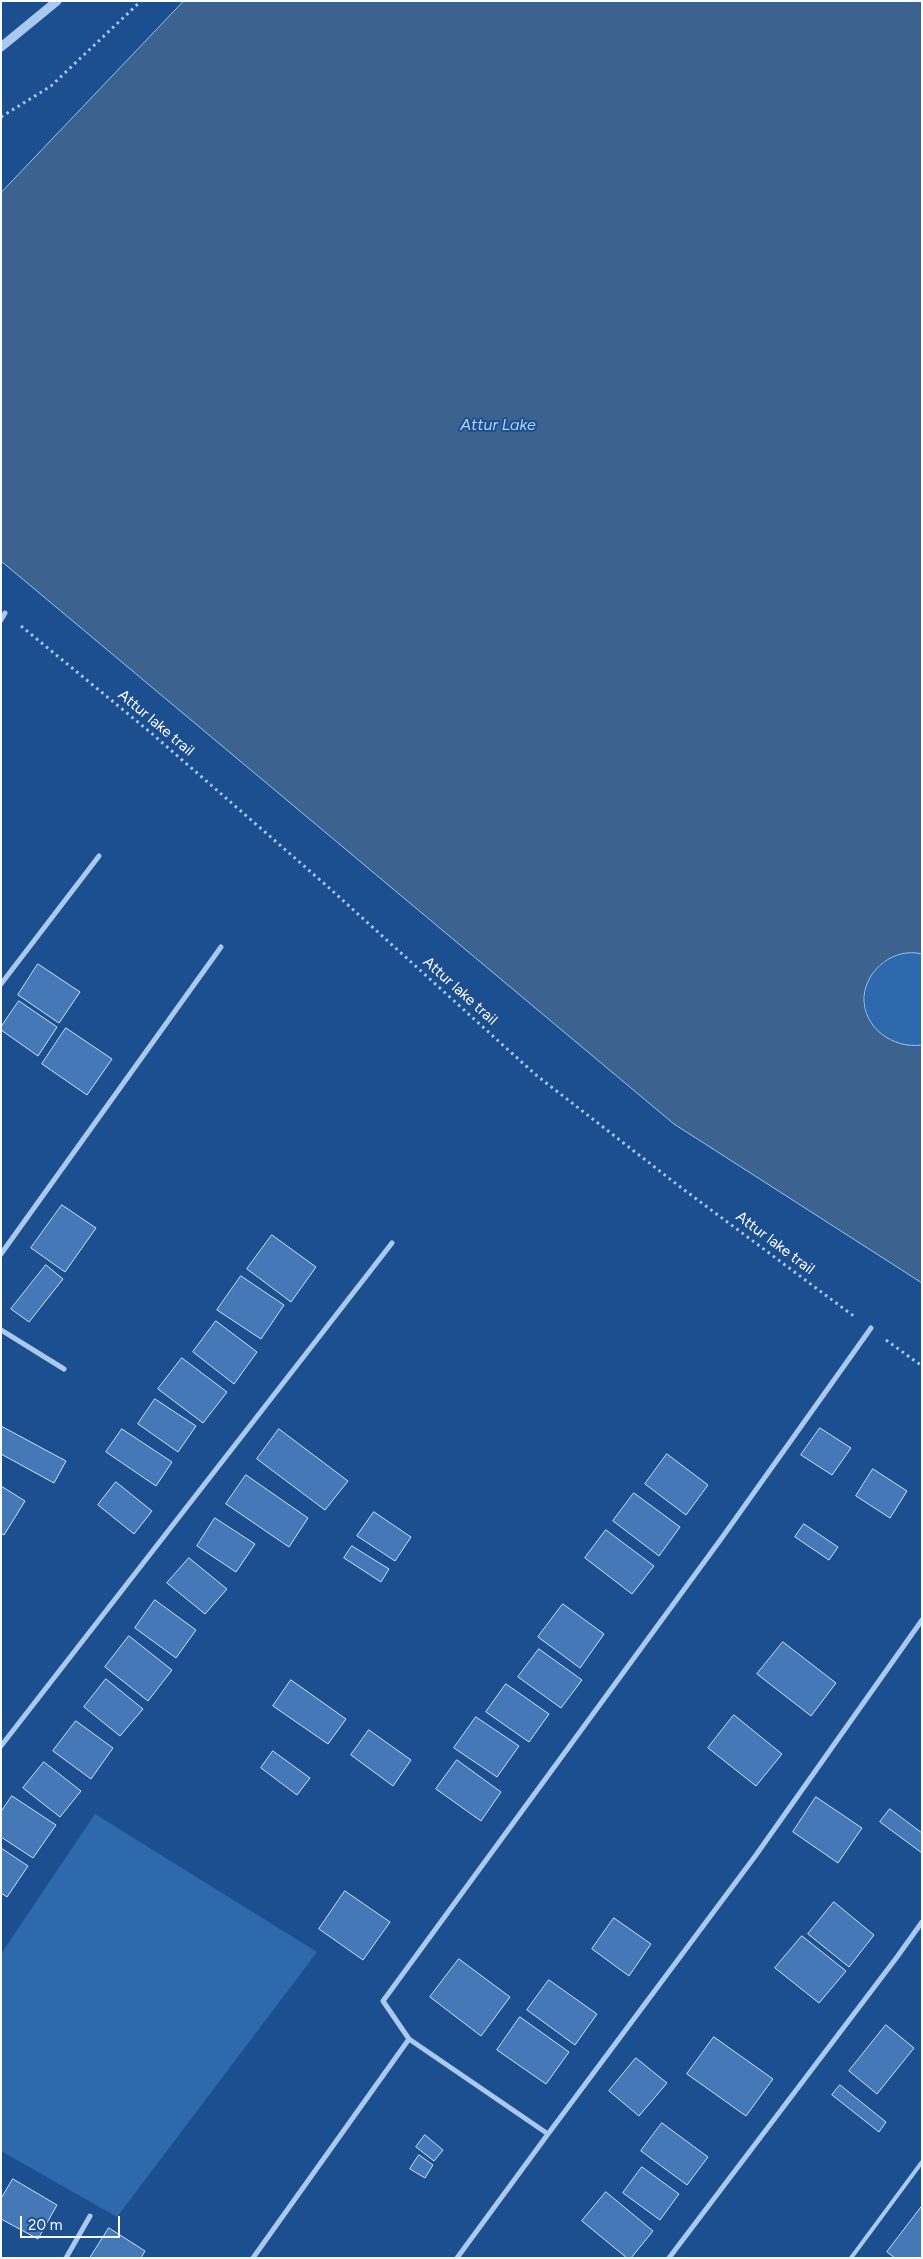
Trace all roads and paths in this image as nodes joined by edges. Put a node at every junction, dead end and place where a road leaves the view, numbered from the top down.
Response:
1 (57, 1) edge
2 (141, 1) edge
3 (1, 47) edge
4 (1, 117) edge
5 (5, 613) joint
6 (1, 620) edge
7 (99, 856) dead end
8 (221, 947) dead end
9 (1, 984) edge
10 (392, 1243) dead end
11 (1, 1254) edge
12 (871, 1328) junction
13 (1, 1330) edge
14 (922, 1366) edge
15 (64, 1369) dead end
16 (922, 1620) edge
17 (1, 1746) edge
18 (922, 1922) edge
19 (409, 2039) junction
20 (548, 2134) junction
21 (922, 2162) edge
22 (90, 2216) dead end
23 (66, 2258) edge
24 (253, 2258) edge
25 (457, 2258) edge
26 (669, 2258) edge
27 (851, 2258) edge

1 - 3 street
2 - 4 path
5 - 6 street
5 - 12 path, Attur lake trail
7 - 9 street
8 - 11 street
10 - 17 street
12 - 14 path, Attur lake trail
12 - 19 street
13 - 15 street
16 - 20 street
18 - 26 street
19 - 20 street
19 - 24 street
20 - 25 street
21 - 27 lane
22 - 23 street

